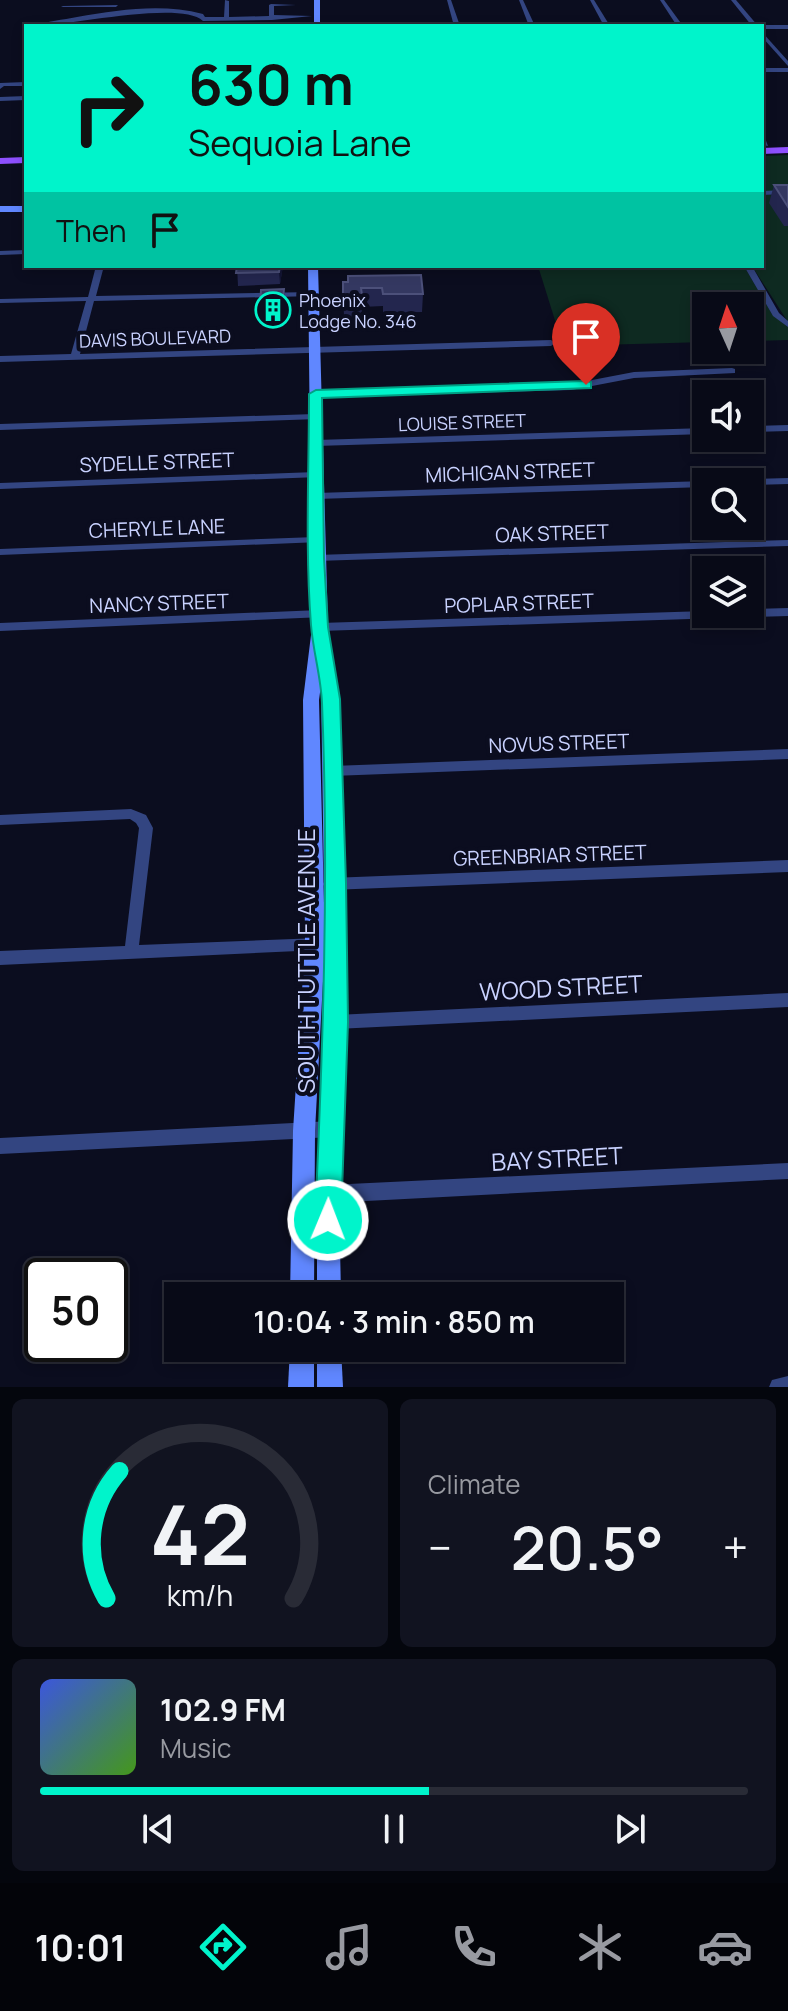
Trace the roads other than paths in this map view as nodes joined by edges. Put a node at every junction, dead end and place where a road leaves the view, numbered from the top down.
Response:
1 (309, 0) edge
2 (317, 0) edge
3 (449, 0) edge
4 (521, 0) edge
5 (592, 0) edge
6 (662, 0) edge
7 (733, 0) edge
8 (227, 1) edge
9 (64, 4) edge
10 (294, 5) dead end
11 (141, 9) junction
12 (309, 16) junction
13 (274, 18) junction
14 (229, 20) edge
15 (59, 22) junction
16 (48, 24) edge
17 (277, 24) edge
18 (309, 24) edge
19 (317, 24) edge
20 (456, 24) edge
21 (531, 24) edge
22 (606, 24) edge
23 (679, 24) edge
24 (753, 24) edge
25 (764, 27) edge
26 (788, 27) edge
27 (764, 37) edge
28 (788, 67) edge
29 (764, 70) edge
30 (24, 84) edge
31 (0, 87) edge
32 (24, 98) edge
33 (0, 99) edge
34 (764, 145) edge
35 (788, 147) edge
36 (24, 160) edge
37 (0, 161) edge
38 (0, 167) edge
39 (24, 167) edge
40 (788, 192) edge
41 (764, 193) edge
42 (0, 209) edge
43 (24, 209) edge
44 (24, 252) edge
45 (0, 253) edge
46 (99, 268) edge
47 (313, 268) edge
48 (749, 268) edge
49 (315, 294) junction
50 (90, 299) junction
51 (0, 301) edge
52 (788, 325) edge
53 (551, 343) dead end
54 (315, 349) junction
55 (75, 357) junction
56 (0, 359) edge
57 (732, 371) dead end
58 (316, 394) junction
59 (315, 417) junction
60 (0, 427) edge
61 (788, 428) edge
62 (764, 429) edge
63 (692, 431) edge
64 (316, 443) junction
65 (316, 475) junction
66 (788, 481) edge
67 (764, 482) edge
68 (692, 484) edge
69 (0, 486) edge
70 (316, 496) junction
71 (316, 540) junction
72 (788, 543) edge
73 (0, 552) edge
74 (316, 558) junction
75 (788, 612) edge
76 (764, 613) edge
77 (692, 614) edge
78 (320, 621) junction
79 (0, 627) edge
80 (788, 754) edge
81 (332, 771) junction
82 (0, 820) edge
83 (788, 866) edge
84 (335, 883) junction
85 (314, 885) junction
86 (324, 944) junction
87 (131, 953) junction
88 (0, 958) edge
89 (788, 1000) edge
90 (336, 1022) junction
91 (332, 1129) junction
92 (304, 1131) junction
93 (0, 1146) edge
94 (788, 1171) edge
95 (328, 1194) junction
96 (302, 1282) edge
97 (329, 1282) edge
98 (302, 1362) edge
99 (329, 1362) edge
100 (788, 1386) edge
101 (301, 1387) edge
102 (330, 1387) edge
103 (779, 1387) edge

1 - 12 main road
2 - 19 main road
3 - 20 street
4 - 21 street
5 - 22 street
6 - 23 street
7 - 24 street
8 - 14 street
9 - 11 street
9 - 15 street
10 - 13 street
11 - 14 street
11 - 15 street
12 - 13 street
12 - 18 main road
13 - 14 street
13 - 17 street
15 - 16 street
25 - 26 street
27 - 28 street
28 - 29 street
30 - 31 street
32 - 33 street
34 - 35 main road
36 - 37 main road
38 - 39 main road
40 - 41 street
42 - 43 main road
44 - 45 street
46 - 50 street
47 - 49 main road, SOUTH TUTTLE AVENUE
48 - 52 street
49 - 50 street
49 - 54 main road, SOUTH TUTTLE AVENUE
50 - 51 street
50 - 55 street
53 - 54 street, DAVIS BOULEVARD
54 - 55 street, DAVIS BOULEVARD
54 - 58 main road, SOUTH TUTTLE AVENUE
55 - 56 street, DAVIS BOULEVARD
57 - 58 street
58 - 59 main road, SOUTH TUTTLE AVENUE
59 - 60 street
59 - 64 main road, SOUTH TUTTLE AVENUE
61 - 62 street
63 - 64 street, LOUISE STREET
64 - 65 main road, SOUTH TUTTLE AVENUE
65 - 69 street, SYDELLE STREET
65 - 70 main road, SOUTH TUTTLE AVENUE
66 - 67 street
68 - 70 street, MICHIGAN STREET
70 - 71 main road, SOUTH TUTTLE AVENUE
71 - 73 street, CHERYLE LANE
71 - 74 main road, SOUTH TUTTLE AVENUE
72 - 74 street, OAK STREET
74 - 78 main road, SOUTH TUTTLE AVENUE
75 - 76 street
77 - 78 street, POPLAR STREET
78 - 79 street, NANCY STREET
78 - 81 main road, SOUTH TUTTLE AVENUE
78 - 85 main road, SOUTH TUTTLE AVENUE
80 - 81 street, NOVUS STREET
81 - 84 main road, SOUTH TUTTLE AVENUE
82 - 87 street
83 - 84 street, GREENBRIAR STREET
84 - 85 street, GREENBRIAR STREET
84 - 86 main road, SOUTH TUTTLE AVENUE
85 - 86 main road, SOUTH TUTTLE AVENUE
86 - 87 street
86 - 90 main road, SOUTH TUTTLE AVENUE
86 - 92 main road, SOUTH TUTTLE AVENUE
87 - 88 street
89 - 90 street, WOOD STREET
90 - 91 main road, SOUTH TUTTLE AVENUE
91 - 92 street
91 - 95 main road, SOUTH TUTTLE AVENUE
92 - 93 street
92 - 96 main road, SOUTH TUTTLE AVENUE
94 - 95 street, BAY STREET
95 - 97 main road, SOUTH TUTTLE AVENUE
98 - 101 main road
99 - 102 main road
100 - 103 street

